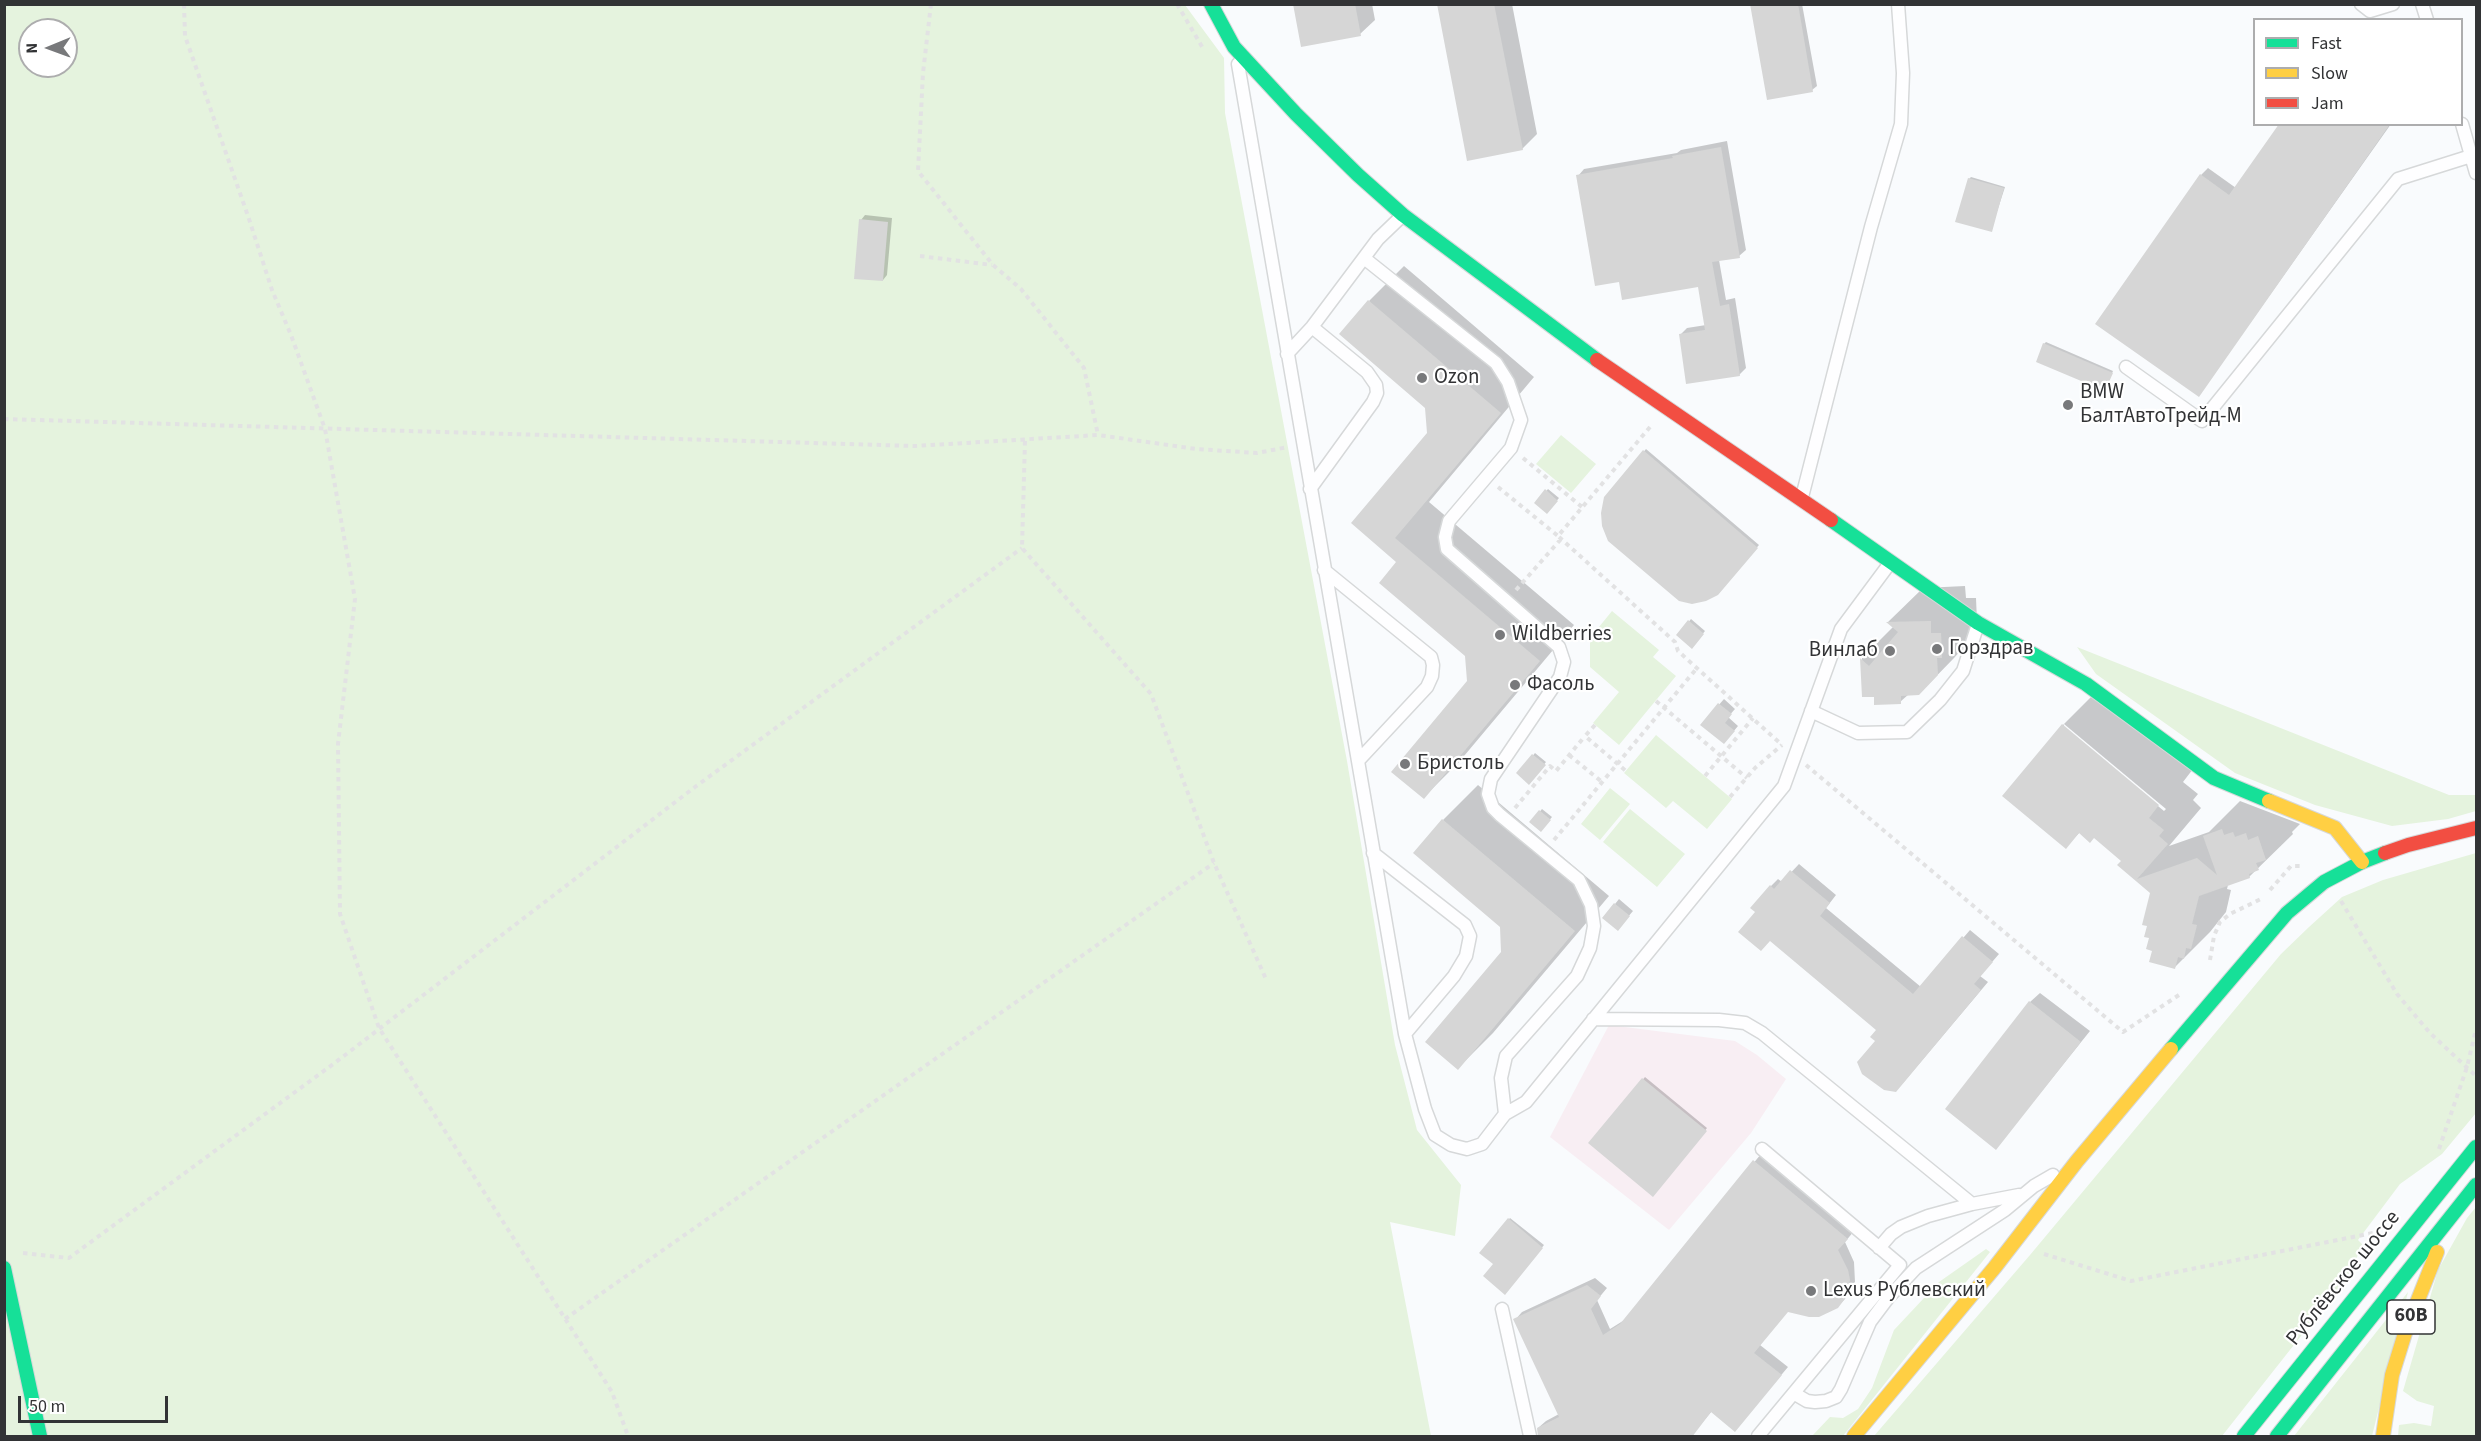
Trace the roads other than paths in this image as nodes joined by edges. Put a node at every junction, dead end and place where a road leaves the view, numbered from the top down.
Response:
1 (1211, 4) edge
2 (1898, 4) edge
3 (2361, 4) edge
4 (2393, 4) edge
5 (1234, 47) junction
6 (2463, 126) edge
7 (2471, 156) junction
8 (2476, 173) edge
9 (1403, 215) junction
10 (1364, 258) junction
11 (1312, 327) junction
12 (1287, 354) junction
13 (2126, 367) dead end
14 (1310, 489) junction
15 (1802, 499) junction
16 (1890, 562) junction
17 (1324, 570) junction
18 (1978, 623) junction
19 (1812, 711) junction
20 (1358, 761) junction
21 (2476, 828) edge
22 (1373, 852) junction
23 (2361, 862) junction
24 (1593, 1019) junction
25 (1405, 1034) junction
26 (1505, 1114) junction
27 (2476, 1147) edge
28 (1762, 1149) dead end
29 (2078, 1161) junction
30 (2476, 1185) edge
31 (2023, 1194) junction
32 (1972, 1204) junction
33 (2461, 1205) junction
34 (1879, 1248) junction
35 (4, 1268) edge
36 (1502, 1309) dead end
37 (1795, 1394) junction
38 (40, 1437) edge
39 (1530, 1437) edge
40 (1758, 1437) edge
41 (1854, 1437) edge
42 (2244, 1437) edge
43 (2277, 1437) edge
44 (2383, 1437) edge

1 - 5 main road
2 - 15 lane
3 - 4 lane
5 - 9 main road
5 - 12 lane
6 - 7 lane
7 - 8 lane
7 - 13 lane
9 - 10 lane
9 - 15 main road
10 - 11 lane
10 - 26 lane
11 - 12 lane
11 - 14 lane
12 - 14 lane
14 - 17 lane
15 - 16 main road
16 - 18 main road
16 - 19 lane
17 - 20 lane
17 - 20 lane
18 - 19 lane
18 - 23 main road
19 - 24 lane
20 - 22 lane
21 - 23 main road
22 - 25 lane
22 - 25 lane
23 - 29 main road
24 - 26 lane
24 - 32 lane
25 - 26 lane
27 - 42 main road, Рублёвское шоссе
28 - 34 lane
29 - 31 lane
29 - 41 main road
30 - 33 main road
31 - 32 lane
31 - 37 lane
32 - 34 lane
33 - 43 main road
33 - 44 main road, 60B
34 - 37 lane
35 - 38 main road
36 - 39 lane
37 - 40 lane

